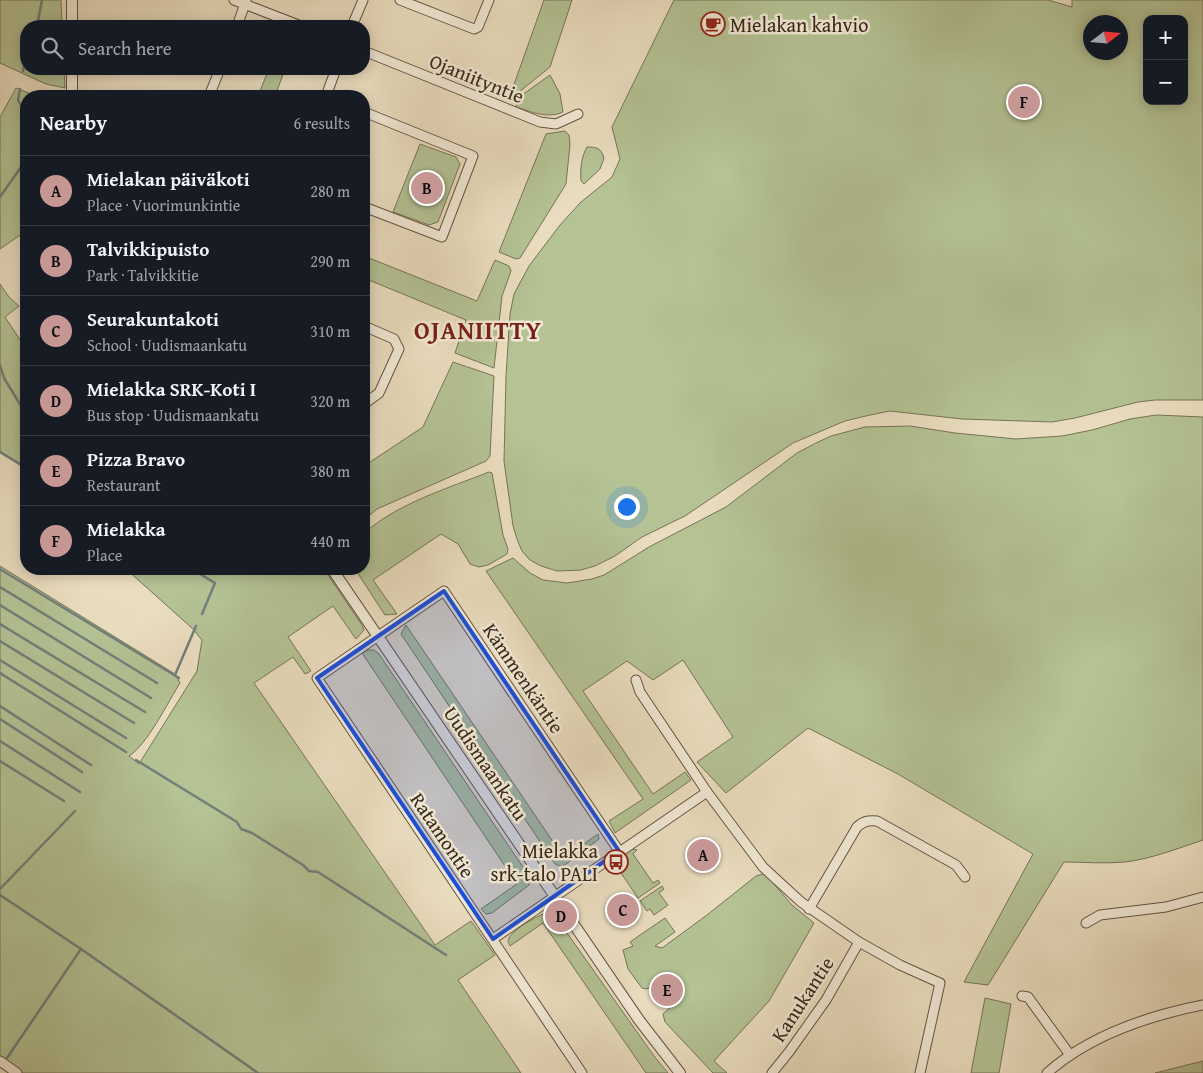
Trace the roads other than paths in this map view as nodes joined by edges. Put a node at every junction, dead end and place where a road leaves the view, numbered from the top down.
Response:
1 (72, 0) edge
2 (234, 0) edge
3 (363, 0) edge
4 (400, 0) edge
5 (489, 0) edge
6 (246, 2) edge
7 (72, 20) edge
8 (239, 20) edge
9 (288, 20) edge
10 (355, 20) edge
11 (370, 53) edge
12 (72, 75) edge
13 (218, 75) edge
14 (334, 75) edge
15 (72, 90) edge
16 (211, 90) edge
17 (328, 90) edge
18 (370, 114) edge
19 (578, 114) dead end
20 (370, 209) edge
21 (370, 329) edge
22 (370, 400) edge
23 (336, 575) edge
24 (379, 636) junction
25 (636, 680) dead end
26 (706, 792) junction
27 (620, 851) junction
28 (965, 877) dead end
29 (554, 895) junction
30 (1203, 897) edge
31 (808, 909) junction
32 (1086, 923) dead end
33 (492, 939) junction
34 (859, 942) junction
35 (1022, 996) dead end
36 (1203, 1005) edge
37 (1070, 1055) junction
38 (0, 1061) edge
39 (17, 1073) edge
40 (582, 1073) edge
41 (680, 1073) edge
42 (772, 1073) edge
43 (920, 1073) edge
44 (1047, 1073) edge

1 - 7 street
2 - 6 street
3 - 10 street
4 - 5 street
6 - 8 street
6 - 9 street
11 - 19 street, Ojaniityntie
12 - 15 street
13 - 16 street
14 - 17 street
18 - 20 street
21 - 22 street
23 - 24 street, Uudismaankatu
24 - 27 street, Kämmenkäntie
24 - 29 street, Uudismaankatu
24 - 33 street, Ratamontie
25 - 26 street
26 - 27 street
26 - 31 street
27 - 29 street
28 - 31 street
29 - 33 street
29 - 41 street, Uudismaankatu
30 - 32 street
31 - 34 street
33 - 40 street, Ratamontie
34 - 42 street, Kanukantie
34 - 43 street
35 - 37 street
36 - 37 street
37 - 44 street
38 - 39 street

